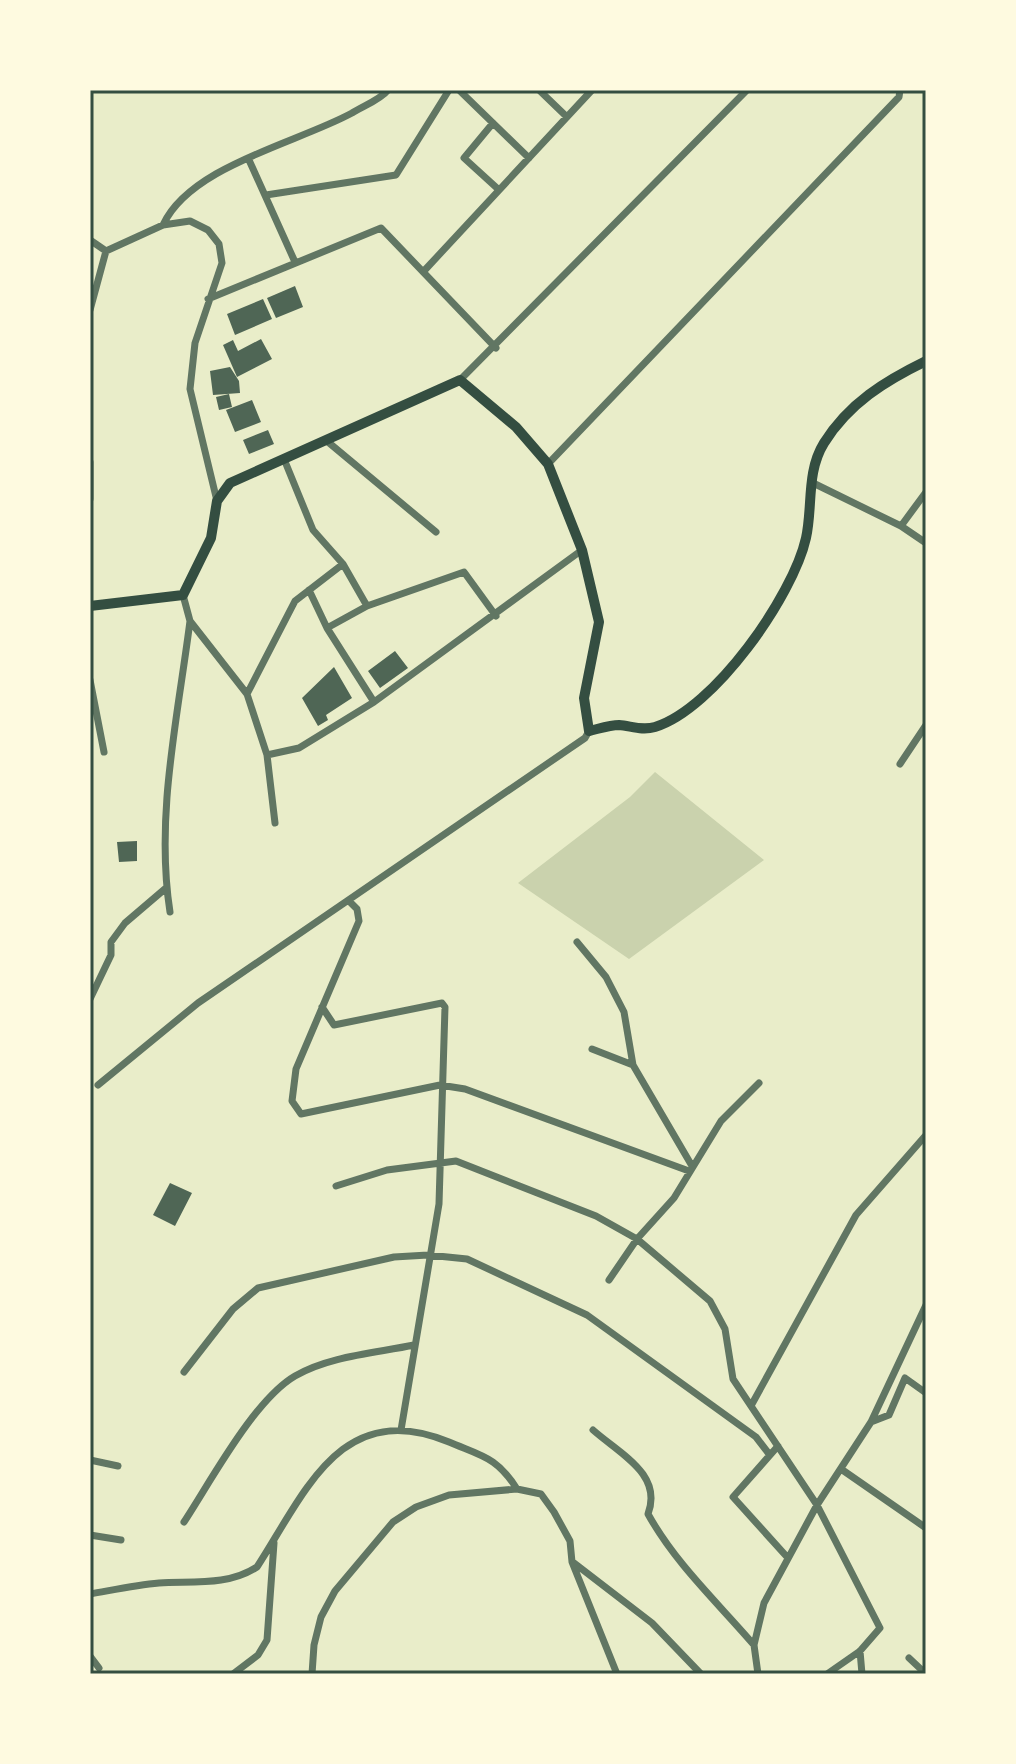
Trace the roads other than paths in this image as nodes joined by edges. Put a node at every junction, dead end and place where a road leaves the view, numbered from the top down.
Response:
1 (388, 90) edge
2 (449, 90) edge
3 (459, 90) edge
4 (539, 90) edge
5 (592, 90) edge
6 (744, 91) edge
7 (900, 94) edge
8 (567, 117) junction
9 (493, 123) junction
10 (529, 158) junction
11 (249, 160) junction
12 (498, 189) junction
13 (266, 195) junction
14 (163, 225) junction
15 (90, 240) edge
16 (106, 251) junction
17 (295, 262) junction
18 (423, 272) junction
19 (208, 299) junction
20 (92, 300) edge
21 (90, 310) edge
22 (496, 348) junction
23 (926, 361) edge
24 (460, 380) junction
25 (328, 442) junction
26 (284, 459) junction
27 (90, 462) edge
28 (548, 464) junction
29 (811, 482) junction
30 (926, 492) edge
31 (91, 499) edge
32 (217, 501) junction
33 (901, 526) junction
34 (436, 532) dead end
35 (926, 543) edge
36 (582, 550) junction
37 (343, 564) junction
38 (309, 590) junction
39 (183, 595) junction
40 (90, 606) edge
41 (367, 606) junction
42 (496, 616) junction
43 (190, 621) junction
44 (327, 628) junction
45 (90, 680) edge
46 (247, 694) junction
47 (374, 702) junction
48 (926, 725) edge
49 (589, 731) junction
50 (104, 752) dead end
51 (267, 755) junction
52 (900, 764) dead end
53 (275, 823) dead end
54 (166, 888) junction
55 (349, 901) junction
56 (170, 912) dead end
57 (577, 942) dead end
58 (90, 999) edge
59 (322, 1007) junction
60 (592, 1049) dead end
61 (633, 1065) junction
62 (759, 1083) dead end
63 (98, 1085) dead end
64 (440, 1085) junction
65 (926, 1135) edge
66 (442, 1161) junction
67 (691, 1169) junction
68 (336, 1186) dead end
69 (637, 1239) junction
70 (428, 1255) junction
71 (609, 1280) dead end
72 (926, 1305) edge
73 (414, 1345) junction
74 (184, 1372) dead end
75 (926, 1393) edge
76 (752, 1404) junction
77 (871, 1422) junction
78 (401, 1430) junction
79 (593, 1430) dead end
80 (778, 1446) junction
81 (769, 1454) junction
82 (90, 1460) edge
83 (118, 1466) dead end
84 (841, 1469) junction
85 (517, 1489) junction
86 (817, 1505) junction
87 (184, 1522) dead end
88 (926, 1528) edge
89 (90, 1535) edge
90 (121, 1540) dead end
91 (274, 1541) junction
92 (788, 1558) junction
93 (572, 1562) junction
94 (90, 1594) edge
95 (754, 1645) junction
96 (860, 1651) junction
97 (90, 1656) edge
98 (909, 1658) dead end
99 (99, 1668) dead end
100 (233, 1674) edge
101 (312, 1674) edge
102 (617, 1674) edge
103 (701, 1674) edge
104 (758, 1674) edge
105 (827, 1674) edge
106 (862, 1674) edge
107 (926, 1674) edge

1 - 11 street
2 - 13 street
3 - 9 street
4 - 8 street
5 - 8 street
6 - 22 street
7 - 28 street
8 - 10 street
9 - 10 street
9 - 12 street
10 - 12 street
11 - 13 street
11 - 14 street
12 - 18 street
13 - 17 street
14 - 16 street
14 - 19 street
15 - 16 street
16 - 20 street
17 - 18 street
17 - 19 street
18 - 22 street
19 - 32 street
20 - 21 street
22 - 24 street
23 - 29 main road
24 - 25 main road
24 - 28 main road
25 - 26 main road
25 - 34 street
26 - 32 main road
26 - 37 street
27 - 31 street
28 - 36 main road
29 - 33 street
29 - 49 main road
30 - 33 street
32 - 39 main road
33 - 35 street
36 - 42 street
36 - 49 main road
37 - 38 street
37 - 41 street
38 - 44 street
38 - 46 street
39 - 40 main road
39 - 43 street
41 - 42 street
41 - 44 street
42 - 47 street
43 - 46 street
43 - 54 street
44 - 47 street
45 - 50 street
46 - 51 street
47 - 51 street
48 - 52 street
49 - 55 street
51 - 53 street
54 - 56 street
54 - 58 street
55 - 59 street
55 - 63 street
57 - 61 street
59 - 64 street
59 - 64 street
60 - 61 street
61 - 67 street
62 - 67 street
64 - 66 street
64 - 67 street
65 - 76 street
66 - 68 street
66 - 69 street
66 - 70 street
67 - 69 street
69 - 71 street
69 - 76 street
70 - 73 street
70 - 74 street
70 - 81 street
72 - 77 street
73 - 78 street
73 - 87 street
75 - 77 street
76 - 80 street
77 - 84 street
78 - 85 street
78 - 91 street
79 - 95 street
80 - 81 street
80 - 86 street
81 - 92 street
82 - 83 street
84 - 86 street
84 - 88 street
85 - 93 street
85 - 101 street
86 - 92 street
86 - 96 street
89 - 90 street
91 - 94 street
91 - 100 street
92 - 95 street
93 - 102 street
93 - 103 street
95 - 104 street
96 - 105 street
96 - 106 street
97 - 99 street
98 - 107 street

